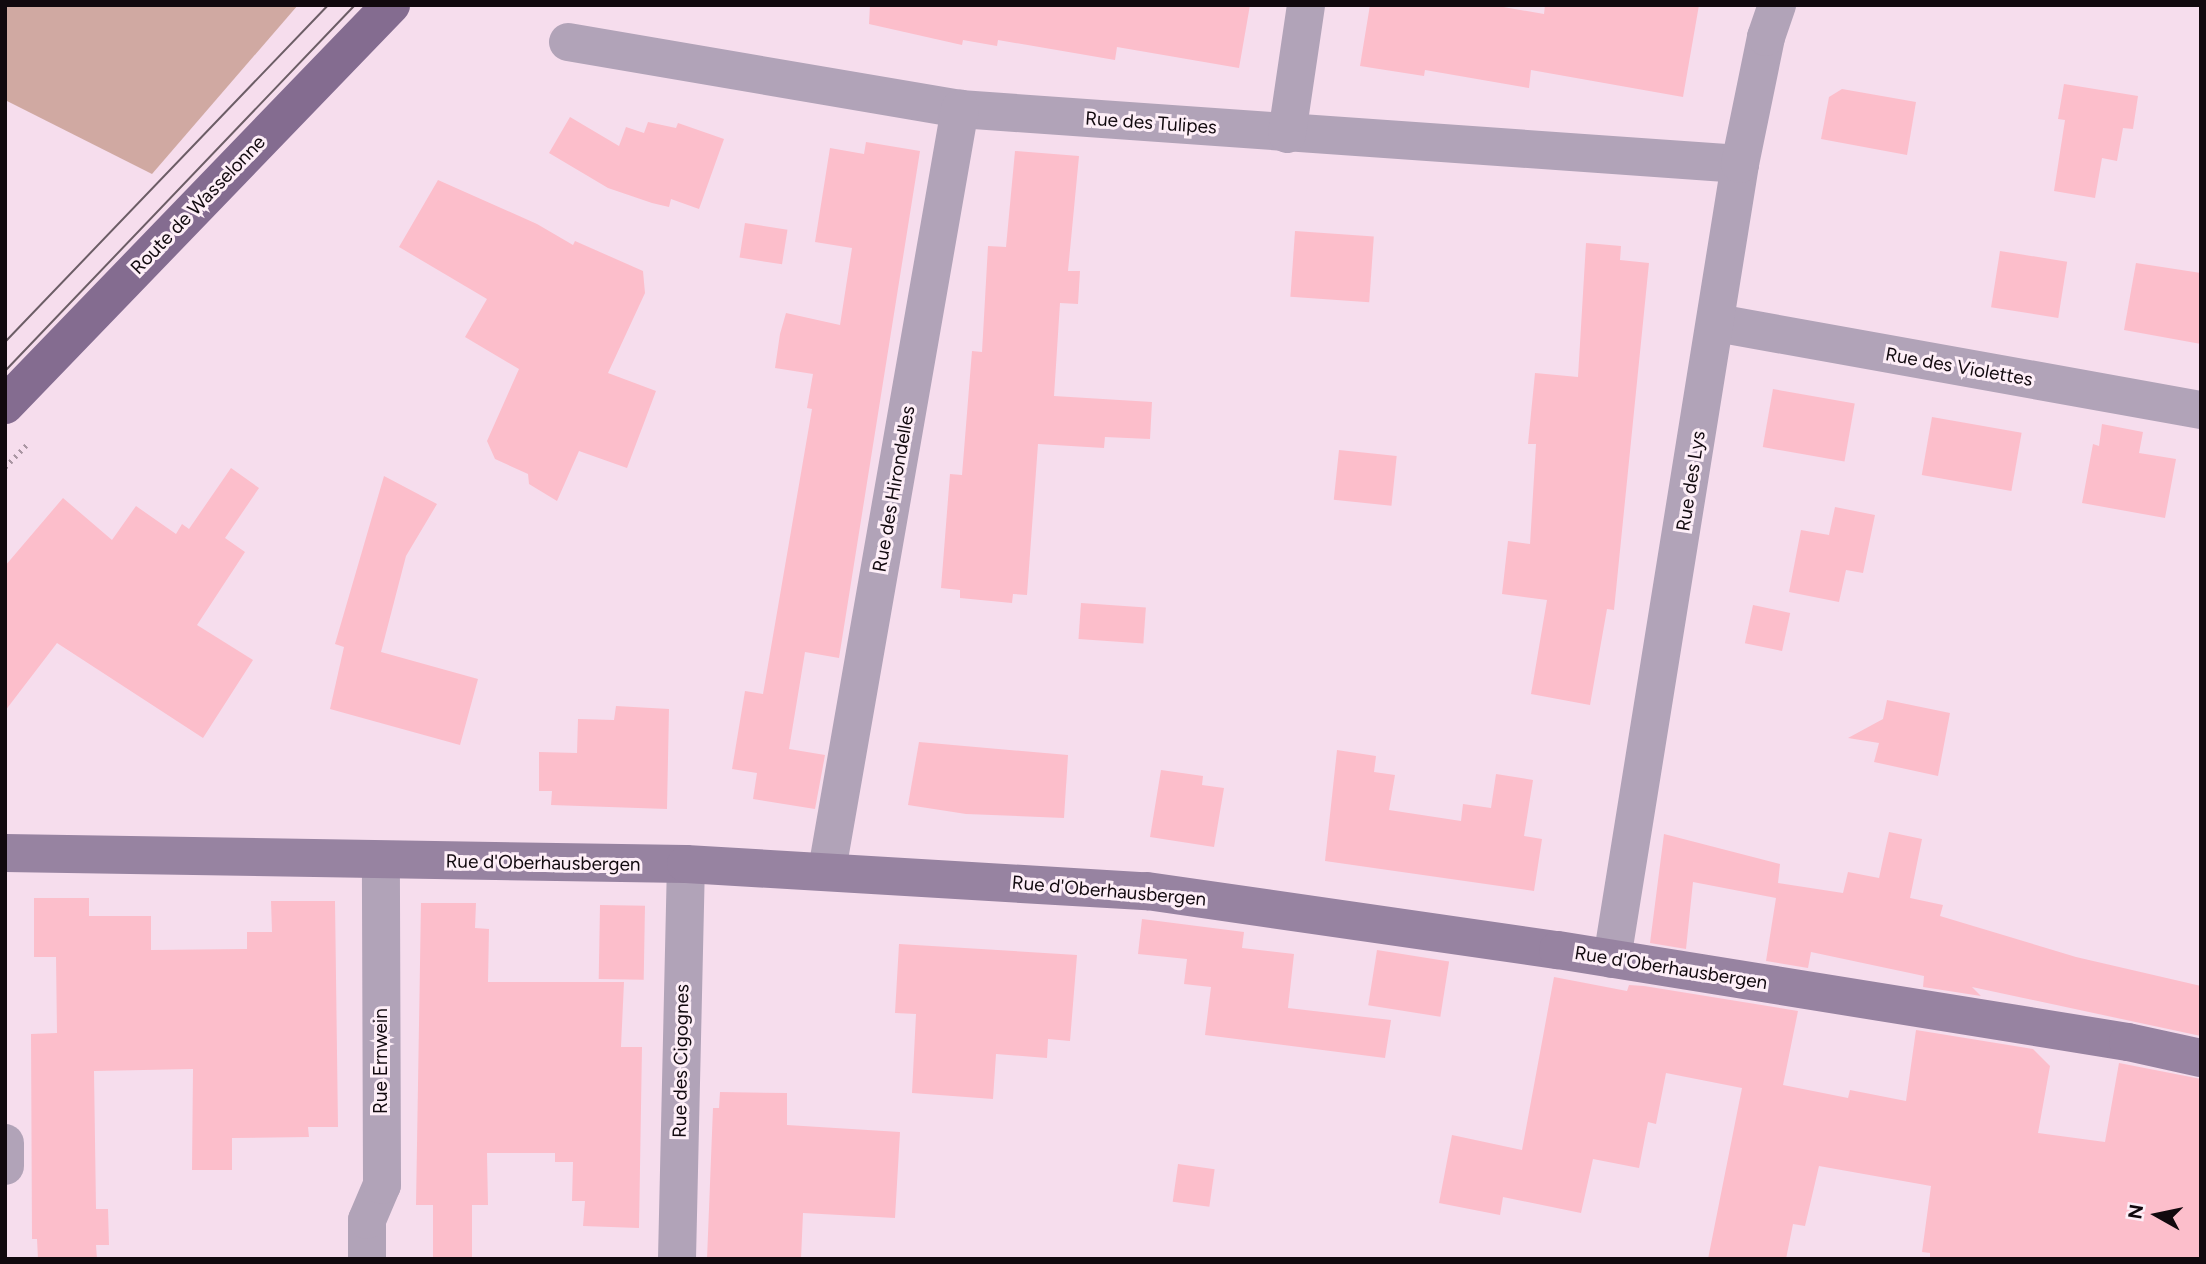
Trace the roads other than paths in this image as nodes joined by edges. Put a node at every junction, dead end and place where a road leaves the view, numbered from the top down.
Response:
1 (391, 5) edge
2 (1306, 5) edge
3 (1777, 5) edge
4 (568, 42) dead end
5 (960, 109) junction
6 (1287, 134) junction
7 (1740, 164) junction
8 (1717, 323) junction
9 (5, 405) edge
10 (2201, 410) edge
11 (5, 853) edge
12 (381, 860) junction
13 (686, 864) junction
14 (827, 870) junction
15 (1612, 959) junction
16 (2201, 1058) edge
17 (5, 1143) edge
18 (5, 1166) edge
19 (367, 1259) edge
20 (677, 1259) edge

1 - 9 main road, Route de Wasselonne
2 - 6 street
3 - 7 street, Rue des Lys
4 - 5 street, Rue des Tulipes
5 - 6 street, Rue des Tulipes
5 - 14 street, Rue des Hirondelles
6 - 7 street, Rue des Tulipes
7 - 8 street, Rue des Lys
8 - 10 street, Rue des Violettes
8 - 15 street, Rue des Lys
11 - 12 street, Rue d'Oberhausbergen
12 - 13 street, Rue d'Oberhausbergen
12 - 19 street, Rue Ernwein
13 - 14 street, Rue d'Oberhausbergen
13 - 20 street, Rue des Cigognes
14 - 15 street, Rue d'Oberhausbergen
15 - 16 street, Rue d'Oberhausbergen
17 - 18 street

